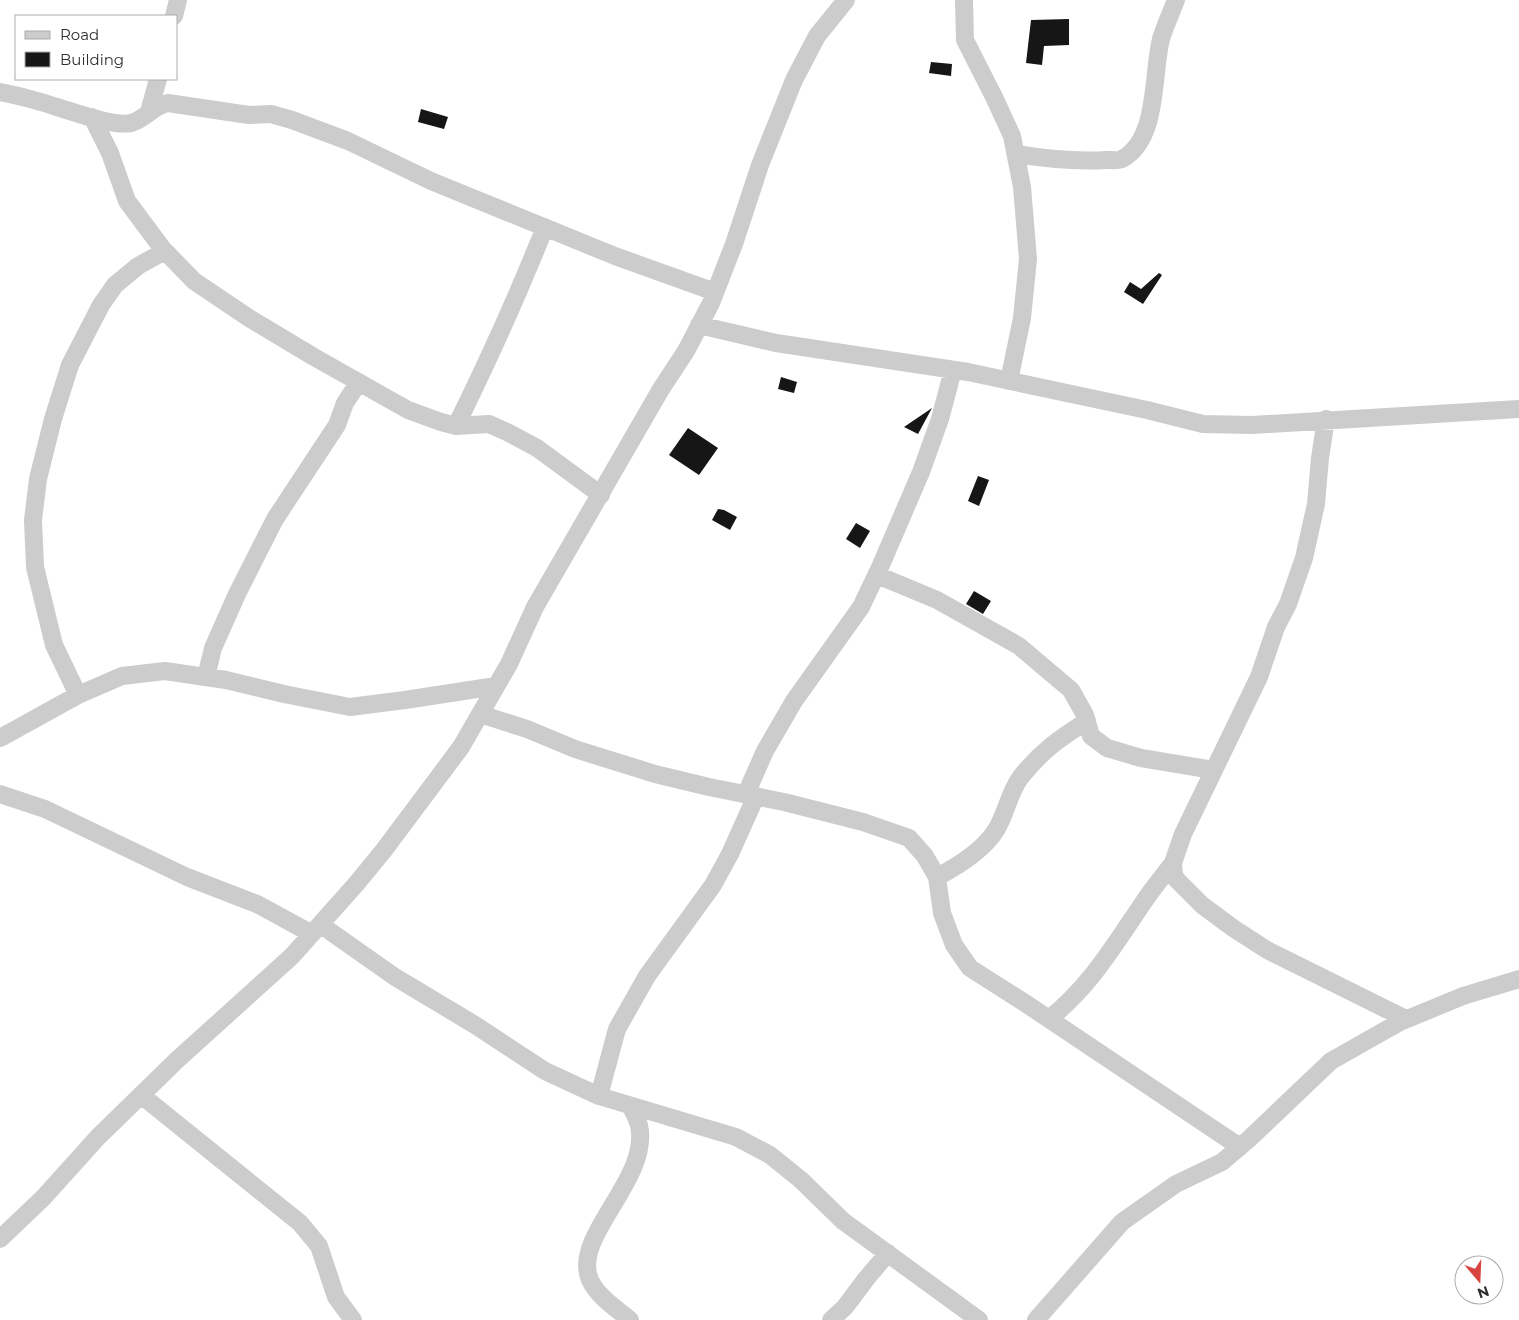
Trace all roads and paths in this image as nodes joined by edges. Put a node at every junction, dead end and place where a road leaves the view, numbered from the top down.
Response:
1 (178, 0) edge
2 (846, 0) edge
3 (964, 0) edge
4 (1176, 0) edge
5 (174, 15) edge
6 (158, 80) edge
7 (0, 92) edge
8 (149, 112) junction
9 (92, 117) junction
10 (1016, 154) junction
11 (545, 227) junction
12 (165, 251) junction
13 (715, 292) junction
14 (700, 324) junction
15 (953, 370) junction
16 (1009, 381) junction
17 (359, 382) junction
18 (1519, 409) edge
19 (1326, 420) junction
20 (456, 426) junction
21 (601, 495) junction
22 (877, 575) junction
23 (206, 677) junction
24 (496, 686) junction
25 (78, 695) junction
26 (480, 714) junction
27 (1087, 721) junction
28 (0, 738) edge
29 (1213, 770) junction
30 (0, 794) edge
31 (751, 795) junction
32 (1173, 863) junction
33 (937, 877) junction
34 (316, 929) junction
35 (1519, 979) edge
36 (1049, 1019) junction
37 (1406, 1019) junction
38 (141, 1095) junction
39 (599, 1096) junction
40 (631, 1107) junction
41 (1240, 1147) junction
42 (0, 1239) edge
43 (888, 1253) junction
44 (353, 1320) edge
45 (630, 1320) edge
46 (831, 1320) edge
47 (979, 1320) edge
48 (1036, 1320) edge

1 - 5 street
2 - 13 street
3 - 10 street
4 - 10 street
6 - 8 street
7 - 9 street
8 - 9 street
8 - 11 street
9 - 12 street
10 - 16 street
11 - 13 street
11 - 20 street
12 - 17 street
12 - 25 street
13 - 14 street
14 - 15 street
14 - 21 street
15 - 16 street
15 - 22 street
16 - 19 street
17 - 20 street
17 - 23 street
18 - 19 street
19 - 29 street
20 - 21 street
21 - 24 street
22 - 27 street
22 - 31 street
23 - 24 street
23 - 25 street
24 - 26 street
25 - 28 street
26 - 31 street
26 - 34 street
27 - 29 street
27 - 33 street
29 - 32 street
30 - 34 street
31 - 33 street
31 - 39 street
32 - 36 street
32 - 37 street
33 - 36 street
34 - 38 street
34 - 39 street
35 - 37 street
36 - 41 street
37 - 41 street
38 - 42 street
38 - 44 street
39 - 40 street
40 - 43 street
40 - 45 street
41 - 48 street
43 - 46 street
43 - 47 street

